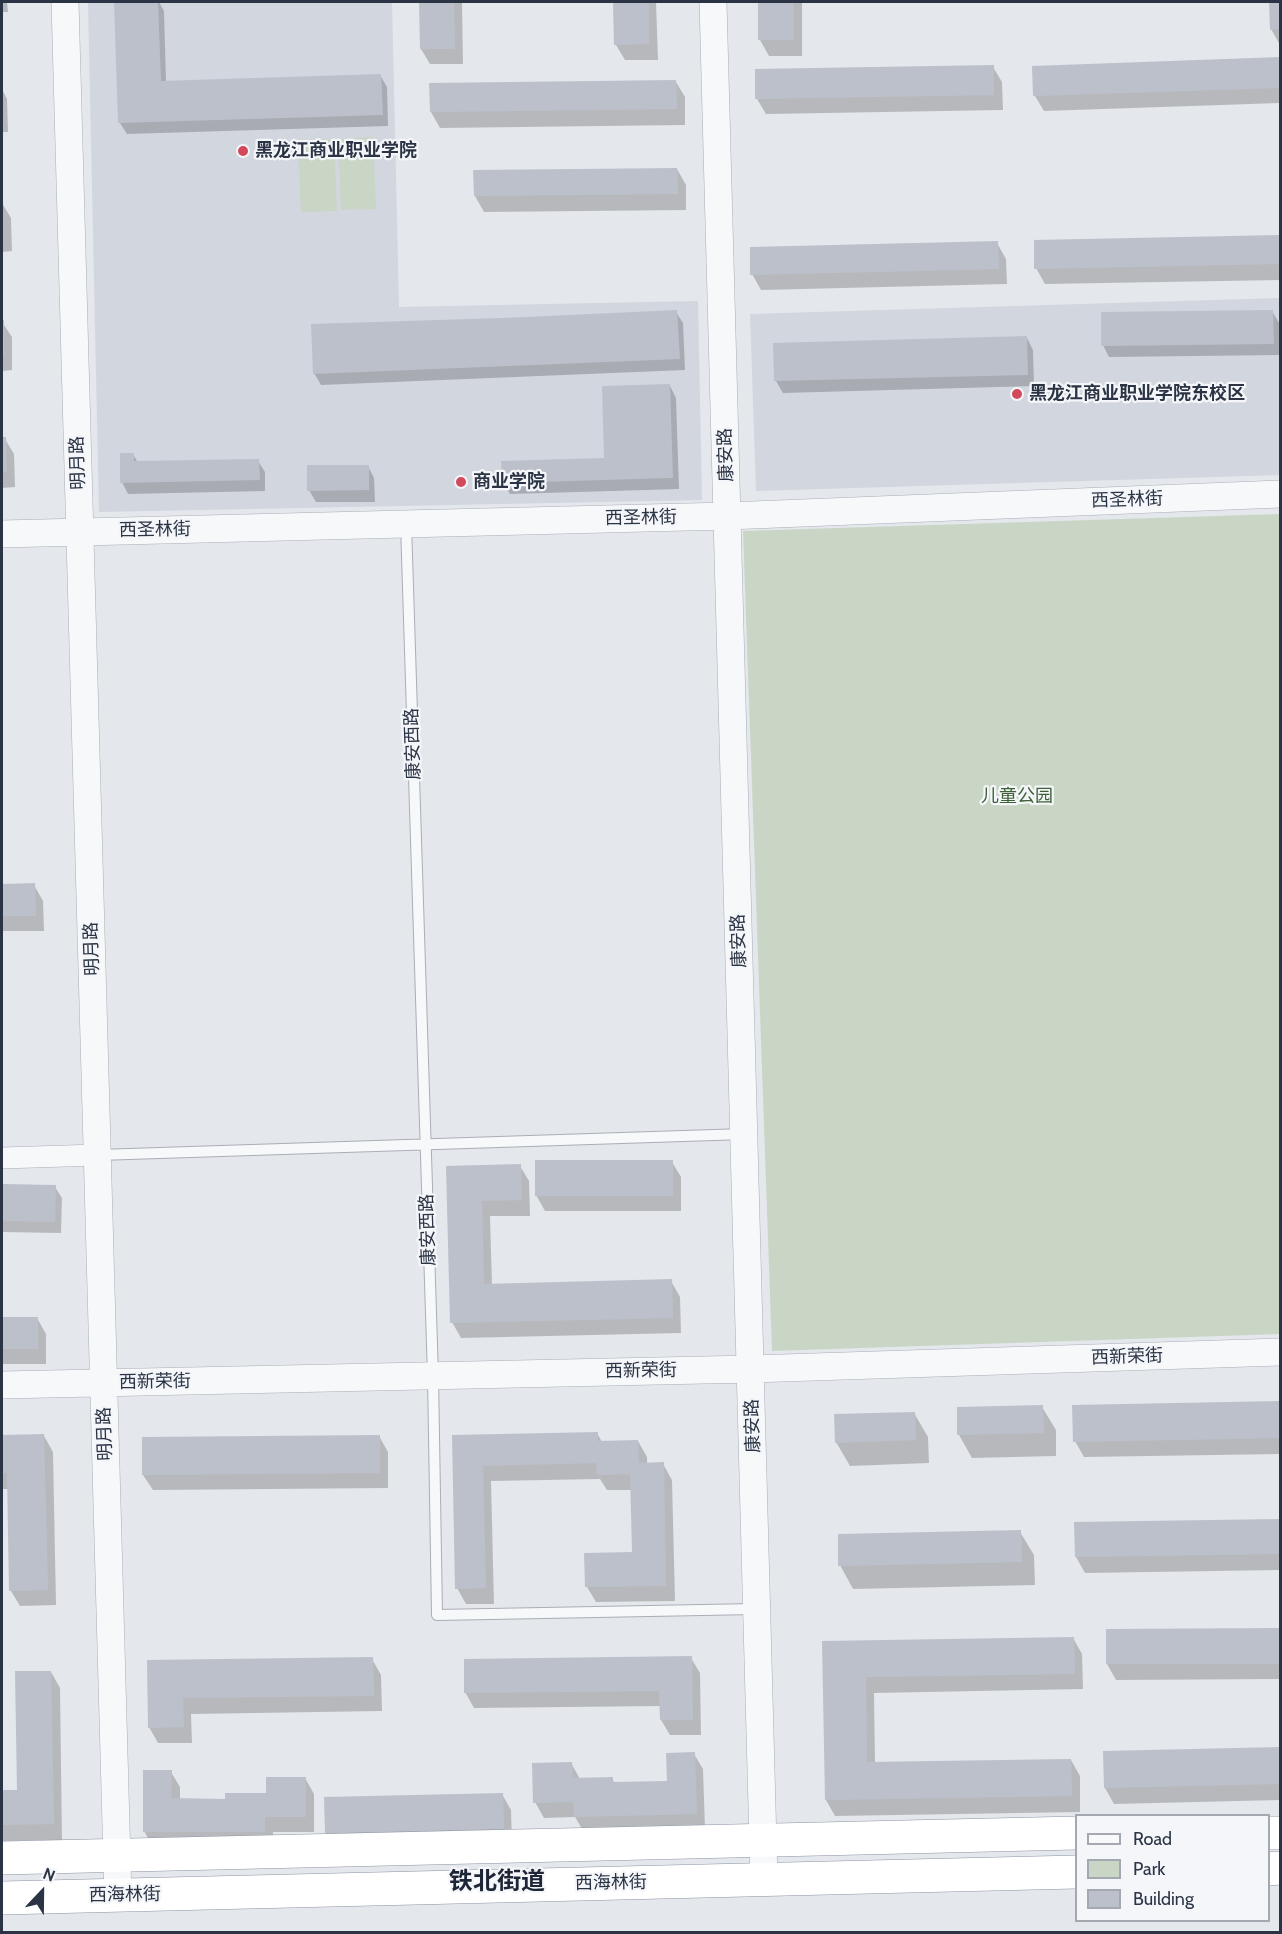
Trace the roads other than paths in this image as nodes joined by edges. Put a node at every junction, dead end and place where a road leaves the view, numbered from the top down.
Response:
1 (65, 2) edge
2 (713, 2) edge
3 (1281, 494) edge
4 (727, 516) junction
5 (406, 524) junction
6 (80, 532) junction
7 (2, 534) edge
8 (745, 1134) junction
9 (425, 1144) junction
10 (98, 1155) junction
11 (2, 1158) edge
12 (1281, 1352) edge
13 (751, 1369) junction
14 (433, 1376) junction
15 (104, 1383) junction
16 (2, 1385) edge
17 (758, 1609) junction
18 (1075, 1833) edge
19 (764, 1840) junction
20 (117, 1856) junction
21 (2, 1858) edge
22 (1075, 1872) edge
23 (765, 1880) junction
24 (118, 1896) junction
25 (2, 1898) edge

1 - 6 street, 明月路
2 - 4 street, 康安路
3 - 4 street, 西圣林街
4 - 5 street, 西圣林街
4 - 8 street, 康安路
5 - 6 street, 西圣林街
5 - 9 lane, 康安西路
6 - 7 street, 西圣林街
6 - 10 street, 明月路
8 - 9 lane
8 - 13 street, 康安路
9 - 10 lane
9 - 14 lane, 康安西路
10 - 11 street
10 - 15 street, 明月路
12 - 13 street, 西新荣街
13 - 14 street, 西新荣街
13 - 17 street, 康安路
14 - 15 street, 西新荣街
14 - 17 lane, 康安西路
15 - 16 street, 西新荣街
15 - 20 street, 明月路
17 - 19 street, 康安路
18 - 19 highway
19 - 20 highway
19 - 23 street, 康安路
20 - 21 highway
20 - 24 street, 明月路
22 - 23 highway, 西海林街
23 - 24 highway, 西海林街
24 - 25 highway, 西海林街

